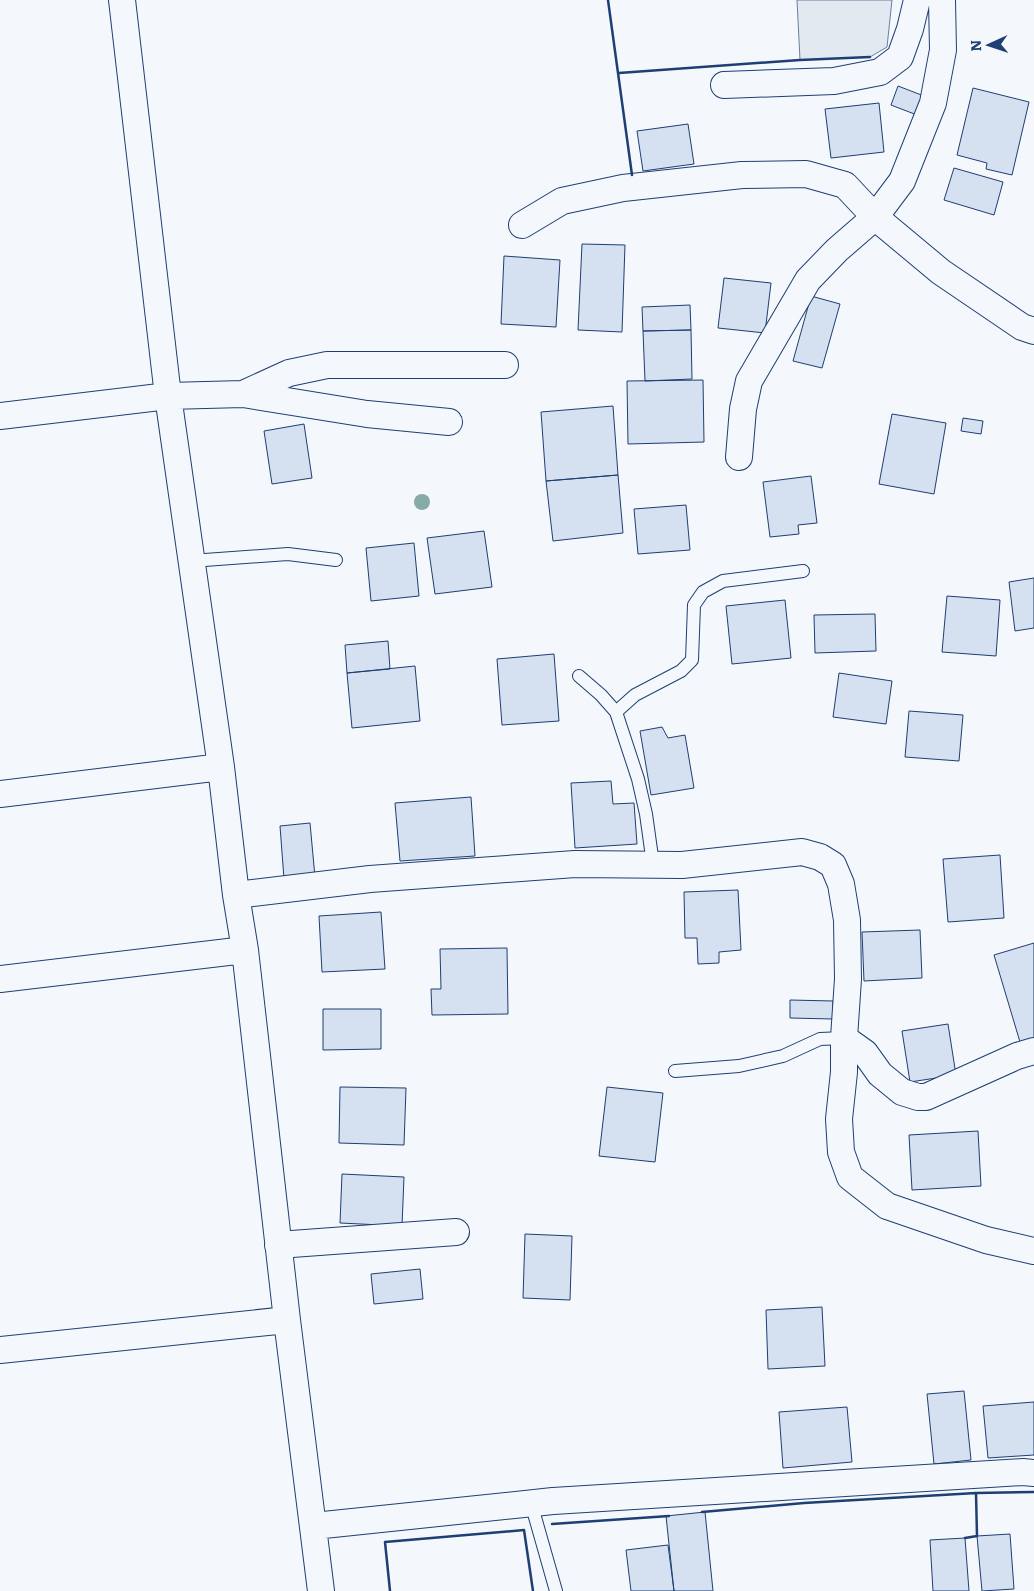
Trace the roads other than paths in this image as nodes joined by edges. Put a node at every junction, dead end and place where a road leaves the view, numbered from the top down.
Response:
1 (122, 0) edge
2 (917, 0) edge
3 (942, 0) edge
4 (724, 85) dead end
5 (875, 217) junction
6 (522, 225) dead end
7 (1034, 330) edge
8 (505, 365) dead end
9 (243, 394) junction
10 (168, 396) junction
11 (0, 416) edge
12 (449, 422) dead end
13 (739, 456) dead end
14 (336, 560) dead end
15 (191, 561) junction
16 (803, 571) dead end
17 (579, 676) dead end
18 (616, 712) junction
19 (221, 767) junction
20 (0, 794) edge
21 (653, 864) junction
22 (236, 895) junction
23 (245, 950) junction
24 (0, 979) edge
25 (844, 1038) junction
26 (1034, 1051) edge
27 (675, 1071) dead end
28 (456, 1232) dead end
29 (278, 1246) junction
30 (1034, 1251) edge
31 (287, 1320) junction
32 (0, 1350) edge
33 (1034, 1473) edge
34 (532, 1503) junction
35 (314, 1526) junction
36 (321, 1591) edge
37 (556, 1591) edge

1 - 10 street
2 - 4 street
3 - 5 street
5 - 6 street
5 - 7 street
5 - 13 street
8 - 9 street
9 - 10 street
9 - 12 street
10 - 11 street
10 - 15 street
14 - 15 lane
15 - 19 street
16 - 18 lane
17 - 18 lane
18 - 21 lane
19 - 20 street
19 - 22 street
21 - 22 street
21 - 25 street
22 - 23 street
23 - 24 street
23 - 29 street
25 - 26 street
25 - 27 lane
25 - 30 street
28 - 29 street
29 - 31 street
31 - 32 street
31 - 35 street
33 - 34 street
34 - 35 street
34 - 37 lane
35 - 36 street

